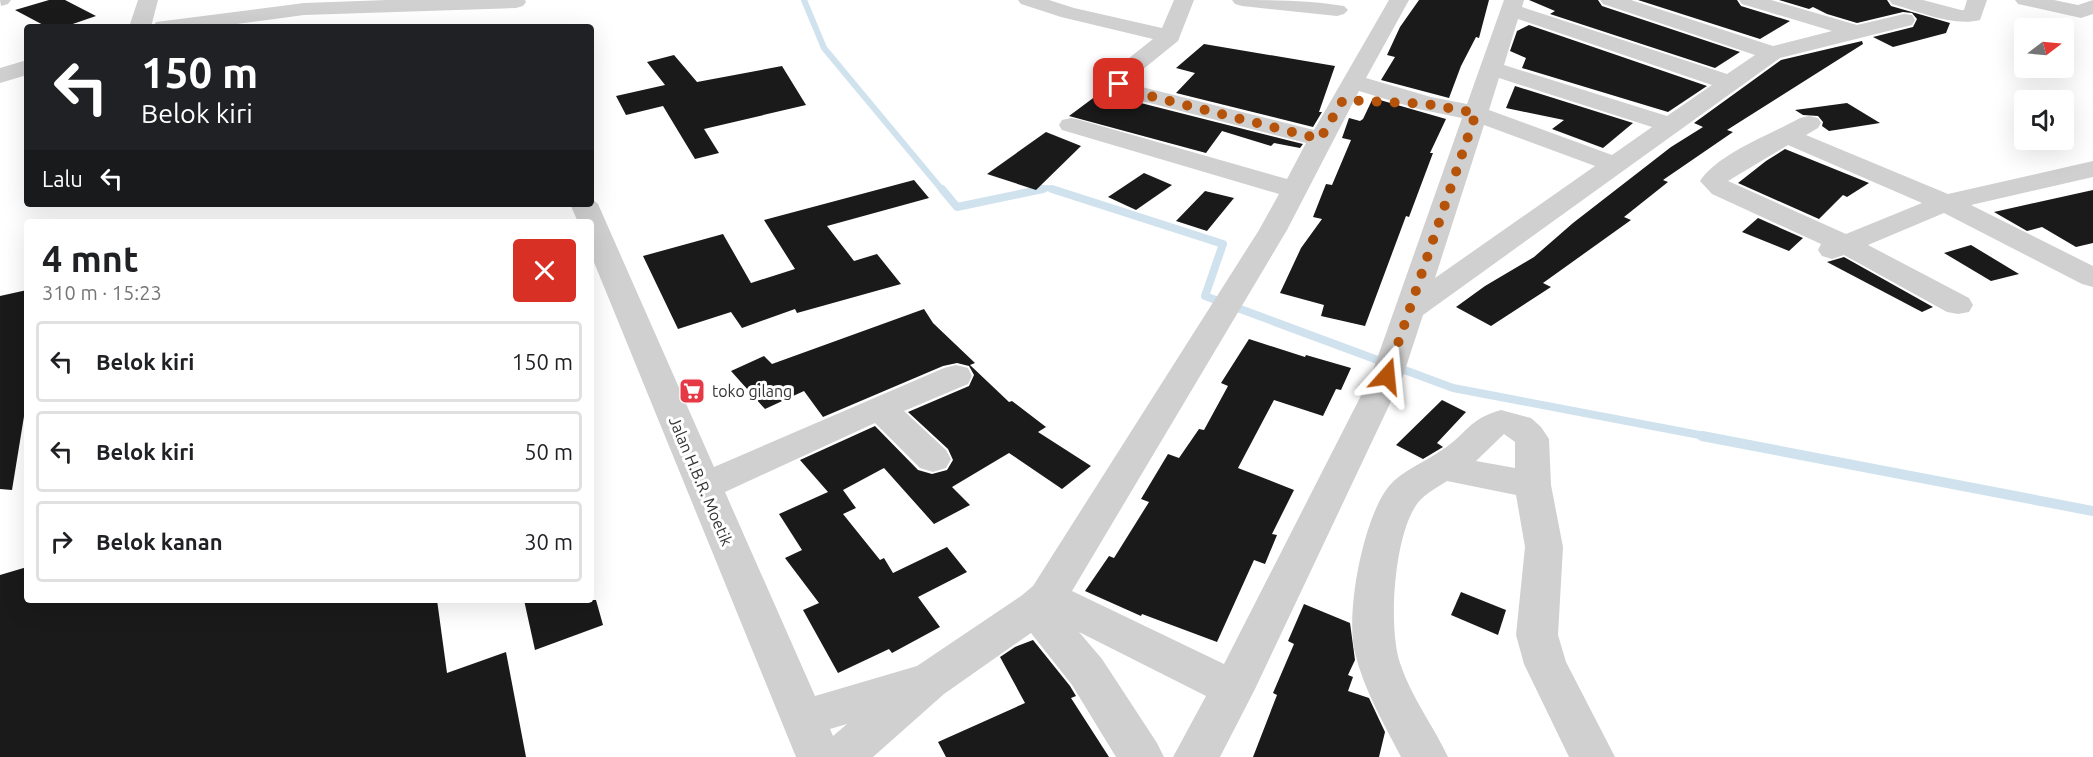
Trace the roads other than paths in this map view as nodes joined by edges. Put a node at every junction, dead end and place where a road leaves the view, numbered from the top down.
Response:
1 (148, 0) edge
2 (1028, 0) edge
3 (1184, 0) edge
4 (1242, 0) edge
5 (1399, 0) edge
6 (1610, 0) edge
7 (1749, 0) edge
8 (1977, 0) edge
9 (2025, 0) edge
10 (392, 3) edge
11 (301, 4) edge
12 (1513, 5) edge
13 (1076, 6) edge
14 (2093, 6) edge
15 (518, 8) edge
16 (1337, 10) dead end
17 (1901, 10) edge
18 (141, 24) edge
19 (182, 24) edge
20 (1858, 32) junction
21 (1170, 36) junction
22 (1772, 53) junction
23 (24, 68) edge
24 (1491, 68) junction
25 (0, 76) edge
26 (1729, 83) junction
27 (1348, 90) junction
28 (1476, 113) junction
29 (1071, 125) dead end
30 (1671, 125) junction
31 (1320, 139) junction
32 (1615, 165) junction
33 (2093, 169) edge
34 (1294, 190) junction
35 (1945, 203) junction
36 (594, 228) edge
37 (1833, 250) junction
38 (2093, 278) edge
39 (1958, 305) dead end
40 (1410, 310) junction
41 (956, 376) dead end
42 (880, 408) junction
43 (933, 459) dead end
44 (1444, 468) junction
45 (1533, 485) junction
46 (703, 488) junction
47 (1041, 602) junction
48 (1114, 631) junction
49 (1087, 672) junction
50 (929, 681) junction
51 (1233, 689) junction
52 (804, 718) junction
53 (819, 757) edge
54 (841, 757) edge
55 (1141, 757) edge
56 (1196, 757) edge
57 (1425, 757) edge
58 (1592, 757) edge

1 - 18 street
2 - 13 street
3 - 21 street
4 - 16 street
5 - 27 street
6 - 22 street
7 - 20 street
8 - 17 street
9 - 14 street
10 - 11 street
10 - 15 street
11 - 19 street
12 - 24 street
12 - 26 street
13 - 21 street
17 - 20 street
20 - 22 street
21 - 31 street
22 - 26 street
23 - 25 street
24 - 28 street
24 - 30 street
26 - 30 street
27 - 28 street
27 - 31 street
28 - 32 street
28 - 40 street
29 - 34 street
30 - 32 street
31 - 34 street
32 - 40 street
33 - 35 street
34 - 47 street
35 - 37 street
35 - 37 street
35 - 38 street
36 - 46 street, Jalan H.B.R. Moetik
37 - 39 street
40 - 51 street
41 - 42 street
42 - 43 street
42 - 46 street
44 - 45 street
44 - 45 street
44 - 57 street
45 - 58 street
46 - 52 street, Jalan H.B.R. Moetik
47 - 48 street
47 - 49 street
47 - 50 street
48 - 49 street
48 - 51 street
49 - 55 street
50 - 52 street
50 - 54 street
51 - 56 street
52 - 53 street, Jalan H.B.R. Moetik

